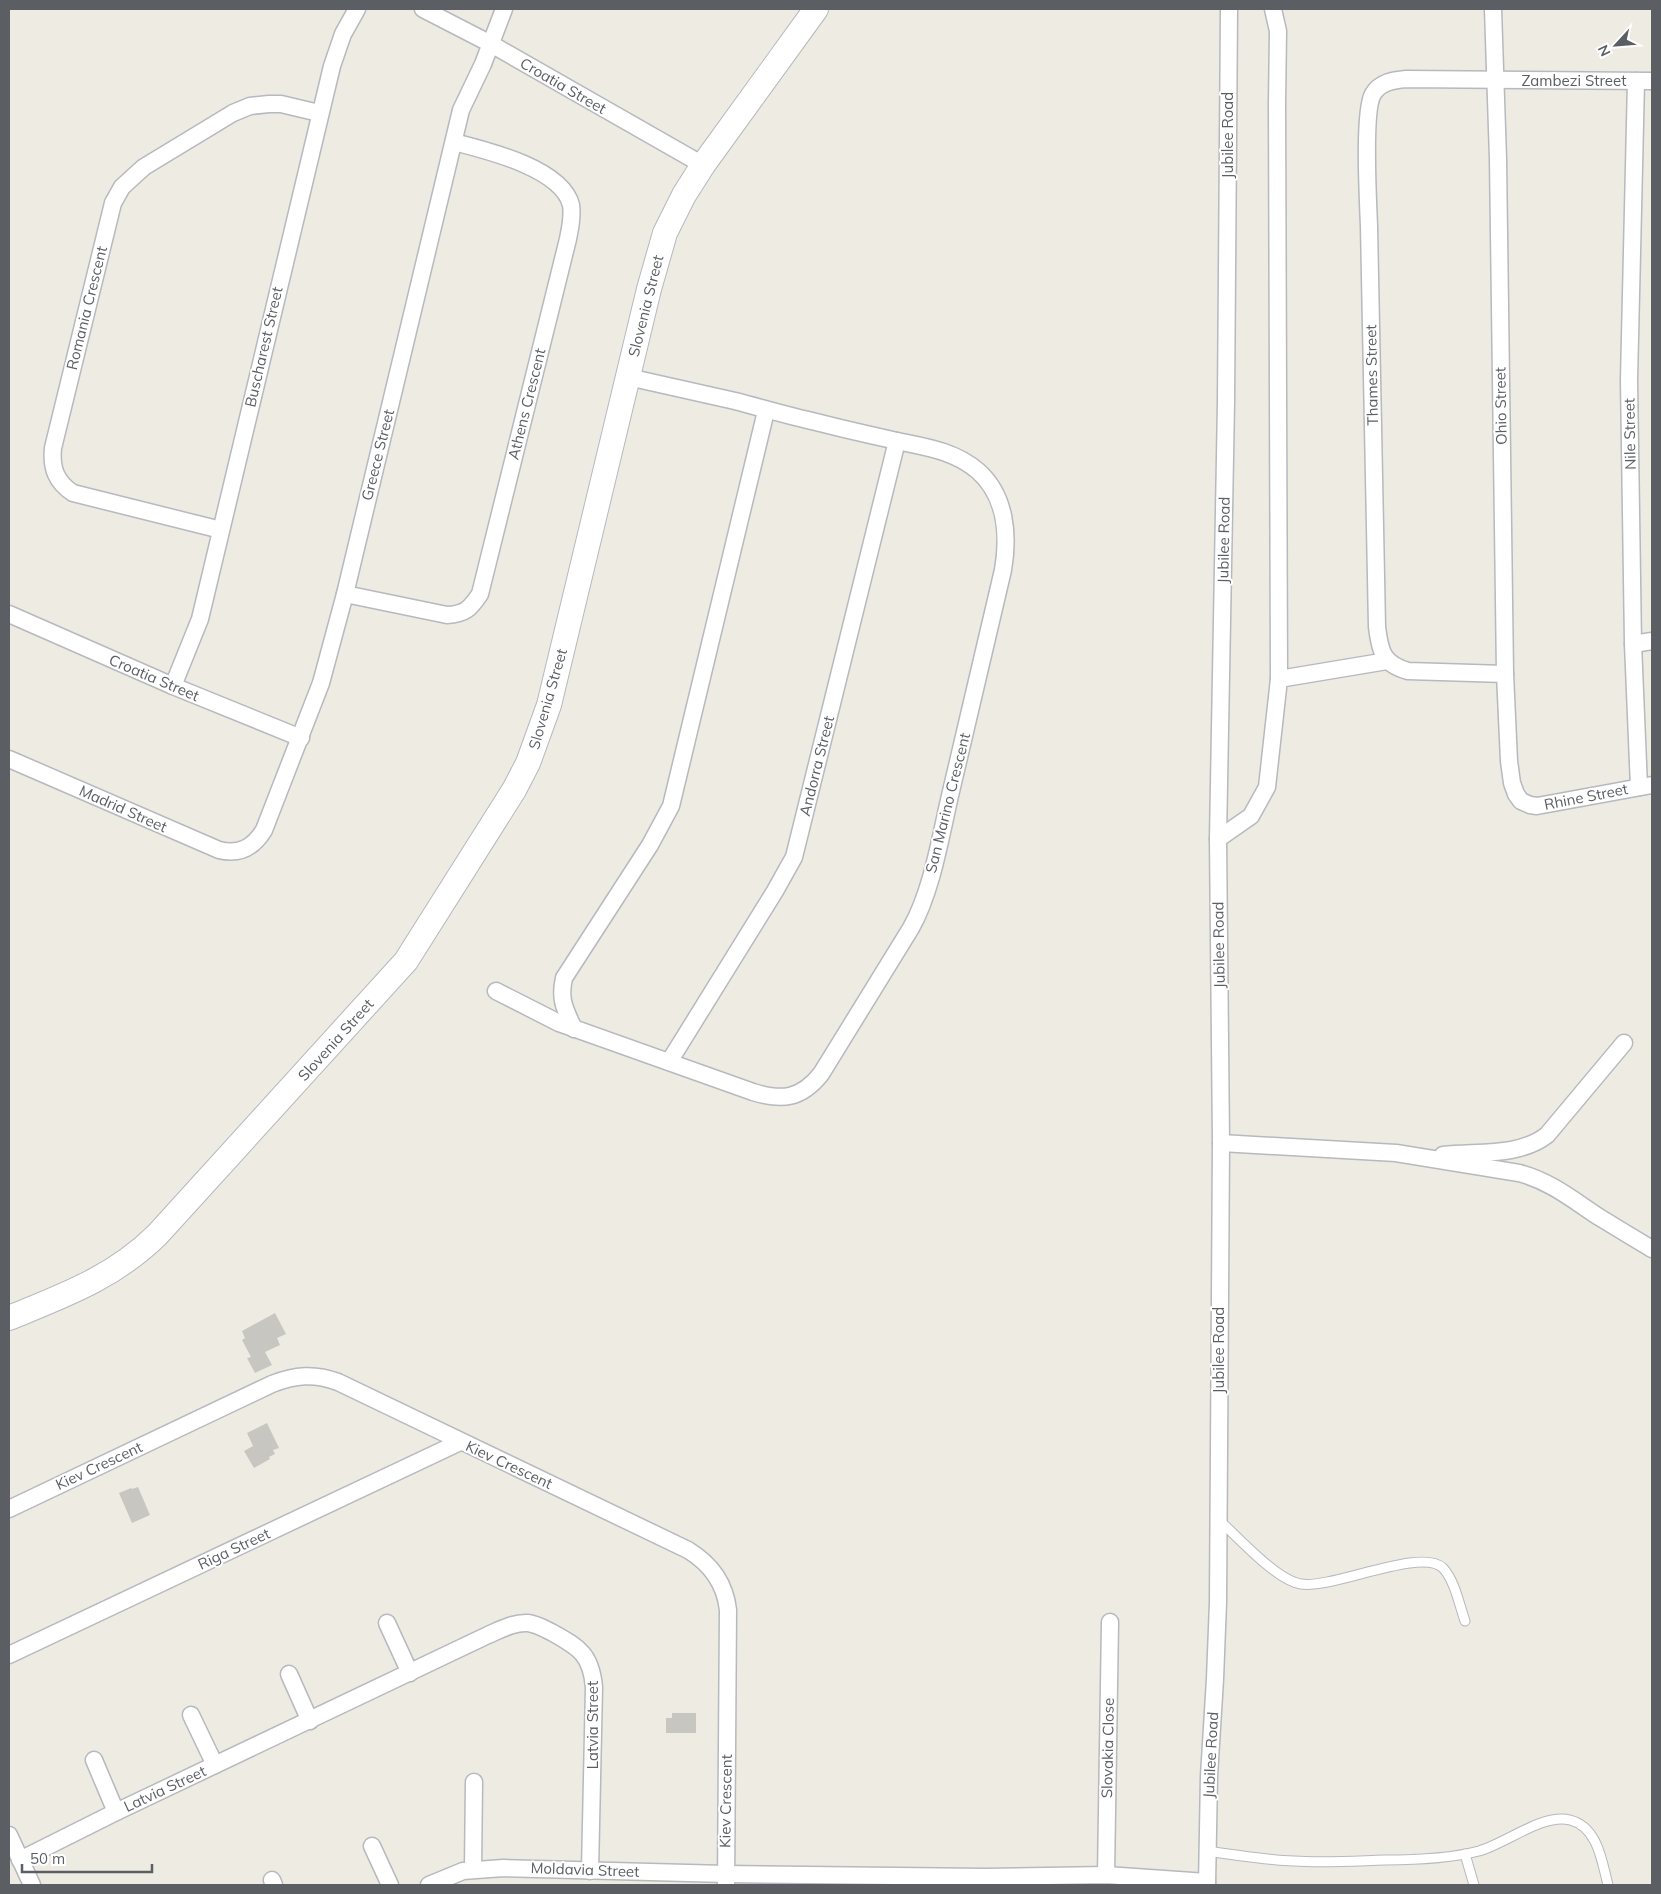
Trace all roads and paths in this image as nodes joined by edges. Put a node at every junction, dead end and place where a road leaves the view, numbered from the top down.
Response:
1 (357, 9) edge
2 (423, 9) edge
3 (504, 9) edge
4 (816, 9) edge
5 (1229, 9) edge
6 (1273, 9) edge
7 (1493, 9) edge
8 (491, 44) junction
9 (1495, 80) junction
10 (1636, 81) junction
11 (1652, 81) edge
12 (320, 113) junction
13 (454, 142) junction
14 (703, 165) junction
15 (628, 377) junction
16 (766, 411) junction
17 (897, 441) junction
18 (221, 530) junction
19 (345, 594) junction
20 (9, 614) edge
21 (1652, 641) edge
22 (1633, 644) junction
23 (1387, 662) junction
24 (1505, 674) junction
25 (1279, 679) junction
26 (173, 686) junction
27 (301, 738) junction
28 (9, 759) edge
29 (1646, 786) edge
30 (1521, 801) joint
31 (1218, 839) junction
32 (238, 852) joint
33 (496, 991) dead end
34 (574, 1029) junction
35 (1624, 1043) dead end
36 (669, 1062) junction
37 (1220, 1142) junction
38 (1428, 1158) junction
39 (1652, 1249) edge
40 (9, 1318) edge
41 (460, 1442) junction
42 (9, 1509) edge
43 (1218, 1519) junction
44 (1465, 1620) dead end
45 (1110, 1622) dead end
46 (387, 1623) dead end
47 (9, 1655) edge
48 (410, 1673) junction
49 (289, 1674) dead end
50 (191, 1715) dead end
51 (310, 1721) junction
52 (94, 1760) dead end
53 (215, 1765) junction
54 (474, 1782) dead end
55 (116, 1812) junction
56 (9, 1835) edge
57 (372, 1846) dead end
58 (1207, 1851) junction
59 (1465, 1854) junction
60 (20, 1860) junction
61 (473, 1869) junction
62 (590, 1871) junction
63 (1106, 1875) junction
64 (726, 1880) edge
65 (985, 1881) edge
66 (1207, 1883) edge
67 (32, 1885) edge
68 (390, 1885) edge
69 (429, 1885) edge
70 (1474, 1885) edge
71 (1608, 1885) edge

1 - 12 street, Buscharest Street
2 - 8 street, Croatia Street
3 - 8 street, Greece Street
4 - 14 street, Slovenia Street
5 - 31 street, Jubilee Road
6 - 25 street
7 - 9 street, Ohio Street
8 - 13 street, Greece Street
8 - 14 street, Croatia Street
9 - 10 street, Zambezi Street
9 - 23 street, Thames Street
9 - 24 street, Ohio Street
10 - 11 street, Zambezi Street
10 - 22 street, Nile Street
12 - 18 street, Buscharest Street
12 - 18 street, Romania Crescent
13 - 19 street, Greece Street
13 - 19 street, Athens Crescent
14 - 15 street, Slovenia Street
15 - 16 street, San Marino Crescent
15 - 40 street, Slovenia Street
16 - 17 street, San Marino Crescent
16 - 34 street
17 - 36 street, Andorra Street
17 - 36 street, San Marino Crescent
18 - 26 street, Buscharest Street
19 - 27 street, Greece Street
20 - 26 street, Croatia Street
21 - 22 street
22 - 29 street, Nile Street
23 - 24 street
23 - 25 street
24 - 30 street, Ohio Street
25 - 31 street
26 - 27 street, Croatia Street
27 - 32 street, Greece Street
28 - 32 street, Madrid Street
29 - 30 street, Rhine Street
31 - 37 street, Jubilee Road
33 - 34 street, San Marino Crescent
34 - 36 street, San Marino Crescent
35 - 38 street
37 - 38 street
37 - 43 street, Jubilee Road
38 - 39 street
41 - 42 street, Kiev Crescent
41 - 47 street, Riga Street
41 - 64 street, Kiev Crescent
43 - 44 lane
43 - 58 street, Jubilee Road
45 - 63 street, Slovakia Close
46 - 48 street
48 - 51 street, Latvia Street
48 - 62 street, Latvia Street
49 - 51 street
50 - 53 street, Latvia Street
51 - 53 street, Latvia Street
52 - 55 street, Latvia Street
53 - 55 street, Latvia Street
54 - 61 street
55 - 60 street, Latvia Street
56 - 60 street
57 - 68 street
58 - 59 lane
58 - 66 street, Jubilee Road
59 - 70 lane
59 - 71 lane
60 - 67 street
61 - 62 street, Moldavia Street
61 - 69 street, Moldavia Street
62 - 64 street, Moldavia Street
63 - 65 street, Moldavia Street
63 - 66 street, Moldavia Street
64 - 65 street, Moldavia Street

